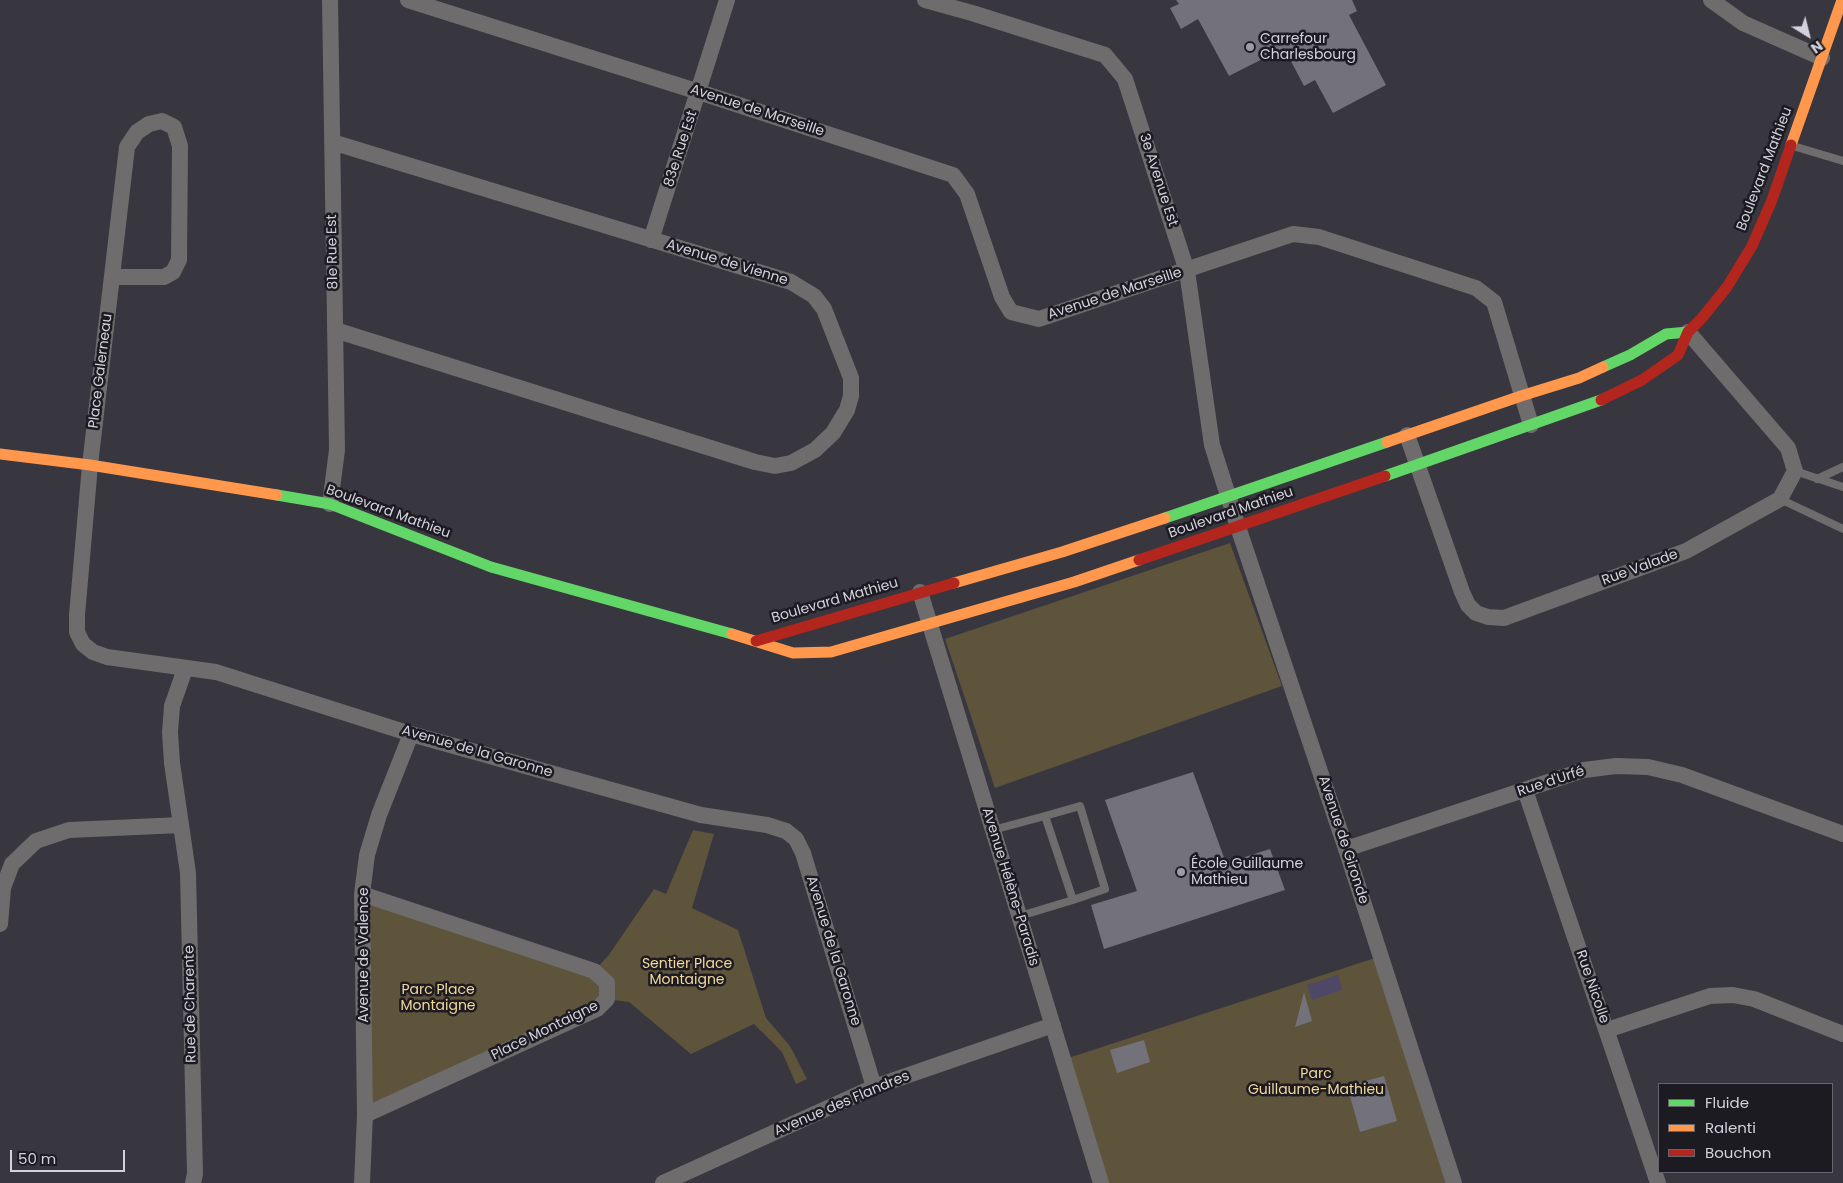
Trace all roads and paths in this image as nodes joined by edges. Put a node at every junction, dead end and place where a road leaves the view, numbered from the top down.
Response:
1 (330, 0) edge
2 (408, 0) edge
3 (727, 0) edge
4 (925, 0) edge
5 (1711, 0) edge
6 (1842, 0) edge
7 (974, 6) edge
8 (1822, 58) junction
9 (699, 92) junction
10 (332, 142) junction
11 (1791, 146) junction
12 (1843, 161) edge
13 (651, 240) junction
14 (1187, 271) junction
15 (113, 277) junction
16 (335, 330) junction
17 (1688, 332) junction
18 (1521, 396) junction
19 (1531, 425) junction
20 (1407, 435) junction
21 (0, 454) edge
22 (1417, 464) junction
23 (90, 465) junction
24 (1843, 467) edge
25 (1795, 471) junction
26 (1817, 479) junction
27 (1843, 487) edge
28 (1229, 497) junction
29 (1780, 499) junction
30 (330, 504) junction
31 (1238, 527) junction
32 (1843, 529) edge
33 (920, 592) junction
34 (930, 625) junction
35 (756, 641) junction
36 (185, 669) junction
37 (411, 734) junction
38 (1525, 790) junction
39 (1045, 816) junction
40 (181, 825) junction
41 (992, 830) junction
42 (1843, 834) edge
43 (1346, 848) junction
44 (362, 894) junction
45 (1073, 900) junction
46 (1020, 916) junction
47 (0, 924) edge
48 (1053, 1025) junction
49 (1606, 1030) junction
50 (1843, 1034) edge
51 (874, 1087) junction
52 (364, 1115) junction
53 (194, 1183) edge
54 (362, 1183) edge
55 (663, 1183) edge
56 (1101, 1183) edge
57 (1454, 1183) edge
58 (1658, 1183) edge

1 - 10 street, 81e Rue Est
2 - 9 street, Avenue de Marseille
3 - 9 street, 83e Rue Est
4 - 7 street, 3e Avenue Est
5 - 8 street
6 - 8 street, Boulevard Mathieu
7 - 14 street, 3e Avenue Est
8 - 11 street, Boulevard Mathieu
9 - 13 street, 83e Rue Est
9 - 14 street, Avenue de Marseille
10 - 13 street, Avenue de Vienne
10 - 16 street, 81e Rue Est
11 - 12 lane
11 - 17 street, Boulevard Mathieu
13 - 16 street, Avenue de Vienne
14 - 18 street, Avenue de Marseille
14 - 28 street, 3e Avenue Est
15 - 15 street, Place Galerneau
15 - 23 street, Place Galerneau
16 - 30 street, 81e Rue Est
17 - 18 street, Boulevard Mathieu
17 - 19 street, Boulevard Mathieu
17 - 25 street
18 - 19 street, Avenue de Marseille
18 - 20 street, Boulevard Mathieu
19 - 22 street, Boulevard Mathieu
20 - 22 street, Rue Valade
20 - 28 street, Boulevard Mathieu
21 - 23 street, Boulevard Mathieu
22 - 29 street, Rue Valade
22 - 31 street, Boulevard Mathieu
23 - 30 street, Boulevard Mathieu
23 - 36 street, Avenue de la Garonne
24 - 26 lane
25 - 26 lane
25 - 29 street
26 - 27 lane
28 - 31 street, Avenue de Gironde
28 - 33 street, Boulevard Mathieu
29 - 32 lane
30 - 35 street, Boulevard Mathieu
31 - 34 street, Boulevard Mathieu
31 - 43 street, Avenue de Gironde
33 - 34 street, Avenue Hélène-Paradis
33 - 35 street, Boulevard Mathieu
34 - 35 street, Boulevard Mathieu
34 - 41 street, Avenue Hélène-Paradis
36 - 37 street, Avenue de la Garonne
36 - 40 street, Rue de Charente
37 - 44 street, Avenue de Valence
37 - 51 street, Avenue de la Garonne
38 - 42 street, Rue d'Urfé
38 - 43 street, Rue d'Urfé
38 - 49 street, Rue Nicolle
39 - 41 lane
39 - 45 lane
39 - 45 lane
40 - 47 street
40 - 53 street, Rue de Charente
41 - 46 street, Avenue Hélène-Paradis
43 - 57 street, Avenue de Gironde
44 - 52 street, Avenue de Valence
44 - 52 street, Place Montaigne
45 - 46 lane
46 - 48 street, Avenue Hélène-Paradis
48 - 51 street, Avenue des Flandres
48 - 56 street, Avenue Hélène-Paradis
49 - 50 street
49 - 58 street, Rue Nicolle
51 - 55 street, Avenue des Flandres
52 - 54 street, Avenue de Valence

